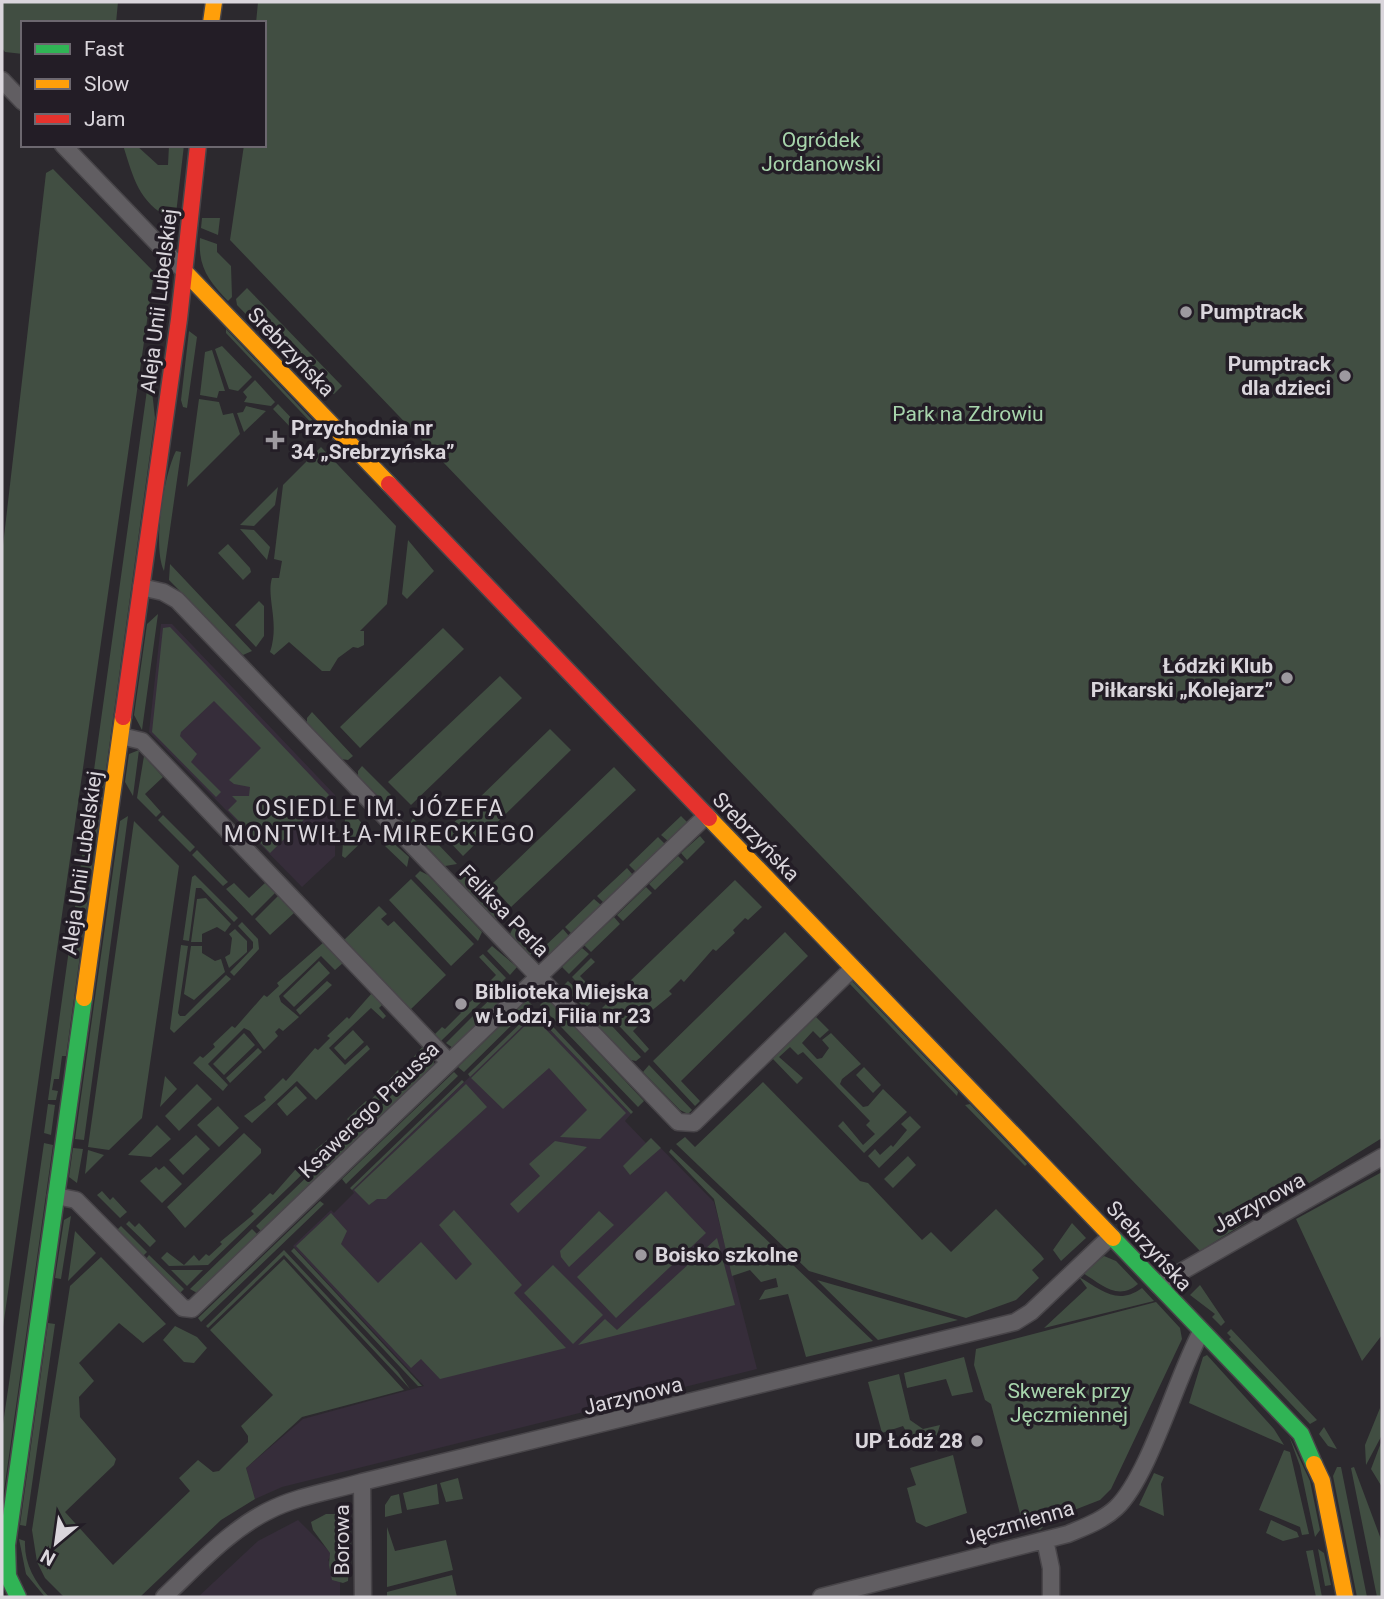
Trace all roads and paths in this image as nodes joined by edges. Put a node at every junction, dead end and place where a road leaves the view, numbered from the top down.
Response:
1 (214, 2) edge
2 (211, 21) edge
3 (2, 80) edge
4 (21, 100) edge
5 (66, 147) edge
6 (198, 147) edge
7 (185, 272) junction
8 (141, 587) junction
9 (121, 736) junction
10 (707, 815) junction
11 (853, 968) junction
12 (538, 977) junction
13 (449, 1062) junction
14 (1382, 1157) edge
15 (56, 1196) junction
16 (1111, 1236) junction
17 (1158, 1285) junction
18 (1201, 1332) junction
19 (362, 1482) junction
20 (1045, 1540) junction
21 (10, 1590) edge
22 (164, 1597) edge
23 (363, 1597) edge
24 (821, 1597) edge
25 (1051, 1597) edge
26 (1345, 1597) edge

1 - 2 street
3 - 4 street
5 - 7 street, Srebrzyńska
6 - 7 street, Aleja Unii Lubelskiej
7 - 8 street, Aleja Unii Lubelskiej
7 - 10 street, Srebrzyńska
8 - 9 street, Aleja Unii Lubelskiej
8 - 12 street, Feliksa Perla
9 - 13 street
9 - 15 street, Aleja Unii Lubelskiej
10 - 11 street, Srebrzyńska
10 - 12 street, Ksawerego Praussa
11 - 12 street, Feliksa Perla
11 - 16 street, Srebrzyńska
12 - 13 street, Ksawerego Praussa
13 - 15 street, Ksawerego Praussa
14 - 17 street, Jarzynowa
15 - 21 street, Aleja Unii Lubelskiej
16 - 17 street, Srebrzyńska
16 - 19 street, Jarzynowa
17 - 18 street, Srebrzyńska
18 - 20 street, Jęczmienna
18 - 26 street, Srebrzyńska
19 - 22 street, Jarzynowa
19 - 23 street, Borowa
20 - 24 street, Jęczmienna
20 - 25 street

